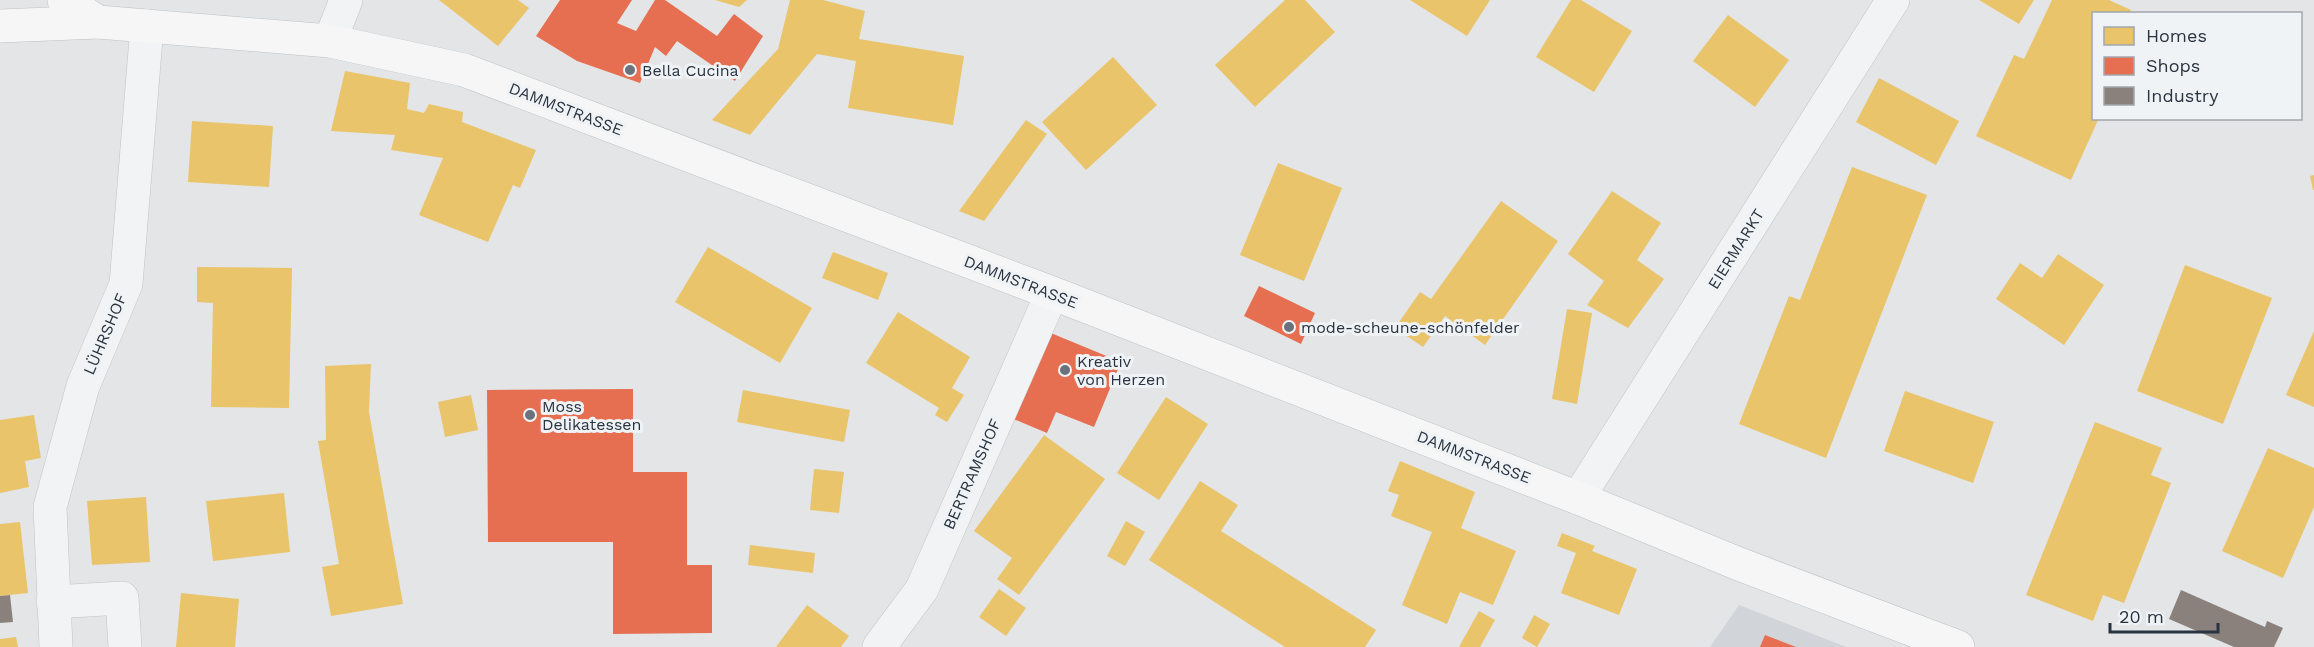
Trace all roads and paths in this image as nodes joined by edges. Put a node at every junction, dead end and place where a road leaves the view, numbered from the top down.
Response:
1 (64, 0) edge
2 (346, 0) edge
3 (1893, 0) edge
4 (98, 22) junction
5 (0, 26) edge
6 (147, 26) junction
7 (330, 41) junction
8 (1052, 293) junction
9 (1578, 498) junction
10 (53, 602) junction
11 (56, 647) edge
12 (126, 647) edge
13 (879, 647) edge
14 (1958, 647) edge

1 - 4 main road, DAMMSTRASSE
2 - 7 street
3 - 9 street, EIERMARKT
4 - 5 main road
4 - 6 main road, DAMMSTRASSE
6 - 7 main road, DAMMSTRASSE
6 - 10 street, LÜHRSHOF
7 - 8 main road, DAMMSTRASSE
8 - 9 main road, DAMMSTRASSE
8 - 13 street, BERTRAMSHOF
9 - 14 main road, DAMMSTRASSE
10 - 11 street, LÜHRSHOF
10 - 12 street

